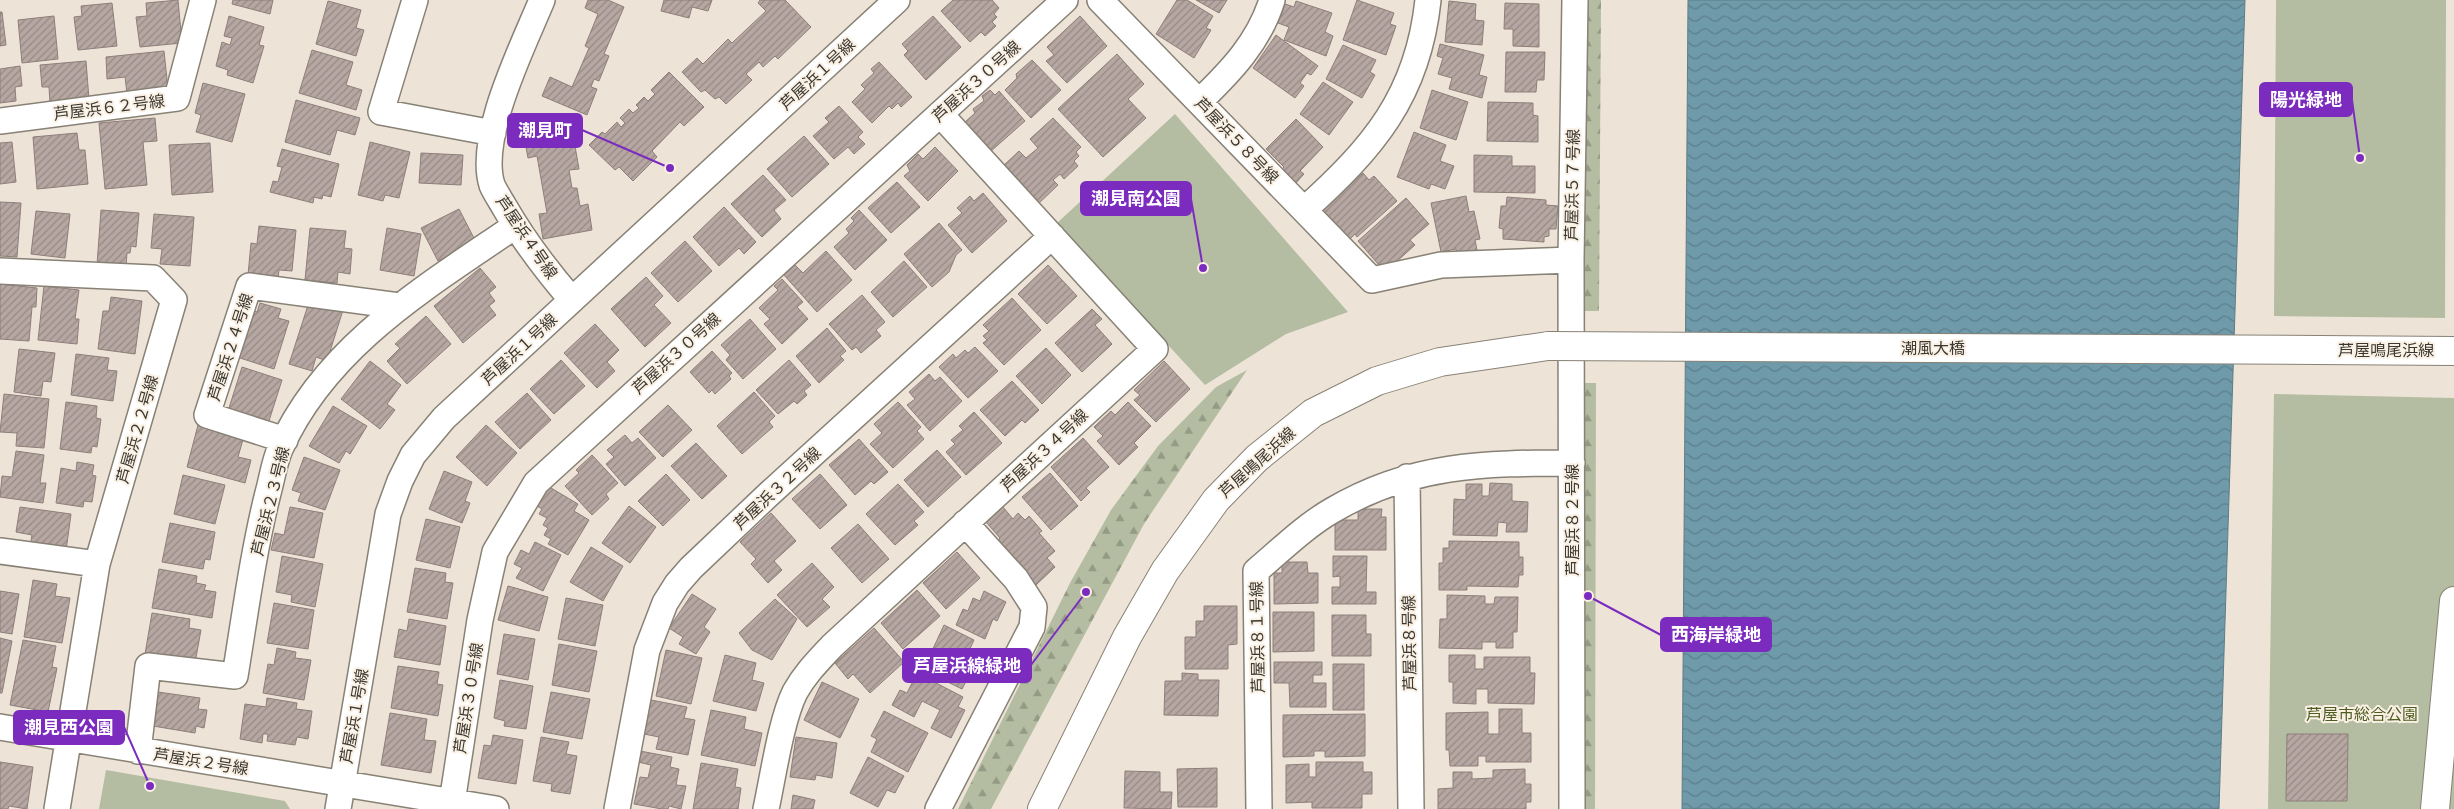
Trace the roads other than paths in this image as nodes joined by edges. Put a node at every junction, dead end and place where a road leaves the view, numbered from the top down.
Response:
1 (203, 0) edge
2 (415, 0) edge
3 (542, 0) edge
4 (897, 0) edge
5 (1065, 0) edge
6 (1100, 0) edge
7 (1272, 0) edge
8 (1428, 0) edge
9 (1575, 0) edge
10 (1200, 101) junction
11 (940, 114) junction
12 (0, 121) edge
13 (493, 133) junction
14 (1304, 210) junction
15 (516, 226) junction
16 (1052, 236) junction
17 (1571, 260) junction
18 (0, 271) edge
19 (1372, 280) joint
20 (572, 300) junction
21 (399, 306) junction
22 (1548, 346) joint
23 (2318, 350) joint
24 (2454, 351) edge
25 (285, 440) junction
26 (1572, 463) junction
27 (1407, 477) junction
28 (965, 523) junction
29 (0, 551) edge
30 (97, 564) junction
31 (2454, 601) edge
32 (0, 727) edge
33 (68, 739) junction
34 (138, 750) junction
35 (2454, 752) edge
36 (343, 784) junction
37 (452, 805) edge
38 (57, 809) edge
39 (338, 809) edge
40 (496, 809) edge
41 (617, 809) edge
42 (766, 809) edge
43 (938, 809) edge
44 (1042, 809) edge
45 (1259, 809) edge
46 (1411, 809) edge
47 (1572, 809) edge
48 (2435, 809) edge
49 (2443, 809) edge

1 - 12 street, 芦屋浜６２号線
2 - 13 street
3 - 13 street, 芦屋浜４号線
4 - 20 street, 芦屋浜１号線
5 - 11 street, 芦屋浜３０号線
6 - 10 street, 芦屋浜５８号線
7 - 10 street
8 - 14 street
9 - 17 street, 芦屋浜５７号線
10 - 14 street, 芦屋浜５８号線
11 - 16 street, 芦屋浜３４号線
11 - 37 street, 芦屋浜３０号線
13 - 15 street, 芦屋浜４号線
14 - 19 street, 芦屋浜５８号線
15 - 20 street, 芦屋浜４号線
15 - 21 street, 芦屋浜２３号線
16 - 28 street, 芦屋浜３４号線
16 - 41 street, 芦屋浜３２号線
17 - 19 street, 芦屋浜５７号線
17 - 26 street, 芦屋浜８２号線
18 - 30 street, 芦屋浜２２号線
20 - 36 street, 芦屋浜１号線
21 - 25 street, 芦屋浜２３号線
21 - 25 street, 芦屋浜２４号線
22 - 23 main road, 潮風大橋, bridge
22 - 44 main road, 芦屋鳴尾浜線
23 - 24 main road, 芦屋鳴尾浜線
25 - 34 street, 芦屋浜２３号線
26 - 27 street, 芦屋浜８１号線
26 - 47 street, 芦屋浜８２号線
27 - 45 street, 芦屋浜８１号線
27 - 46 street, 芦屋浜８号線
28 - 42 street, 芦屋浜３４号線
28 - 43 street
29 - 30 street
30 - 33 street, 芦屋浜２２号線
31 - 48 main road
32 - 33 street, 芦屋浜２号線
33 - 34 street, 芦屋浜２号線
33 - 38 street, 芦屋浜２２号線
34 - 36 street, 芦屋浜２号線
35 - 49 main road
36 - 37 street, 芦屋浜２号線
36 - 39 street, 芦屋浜１号線
37 - 40 street, 芦屋浜２号線

